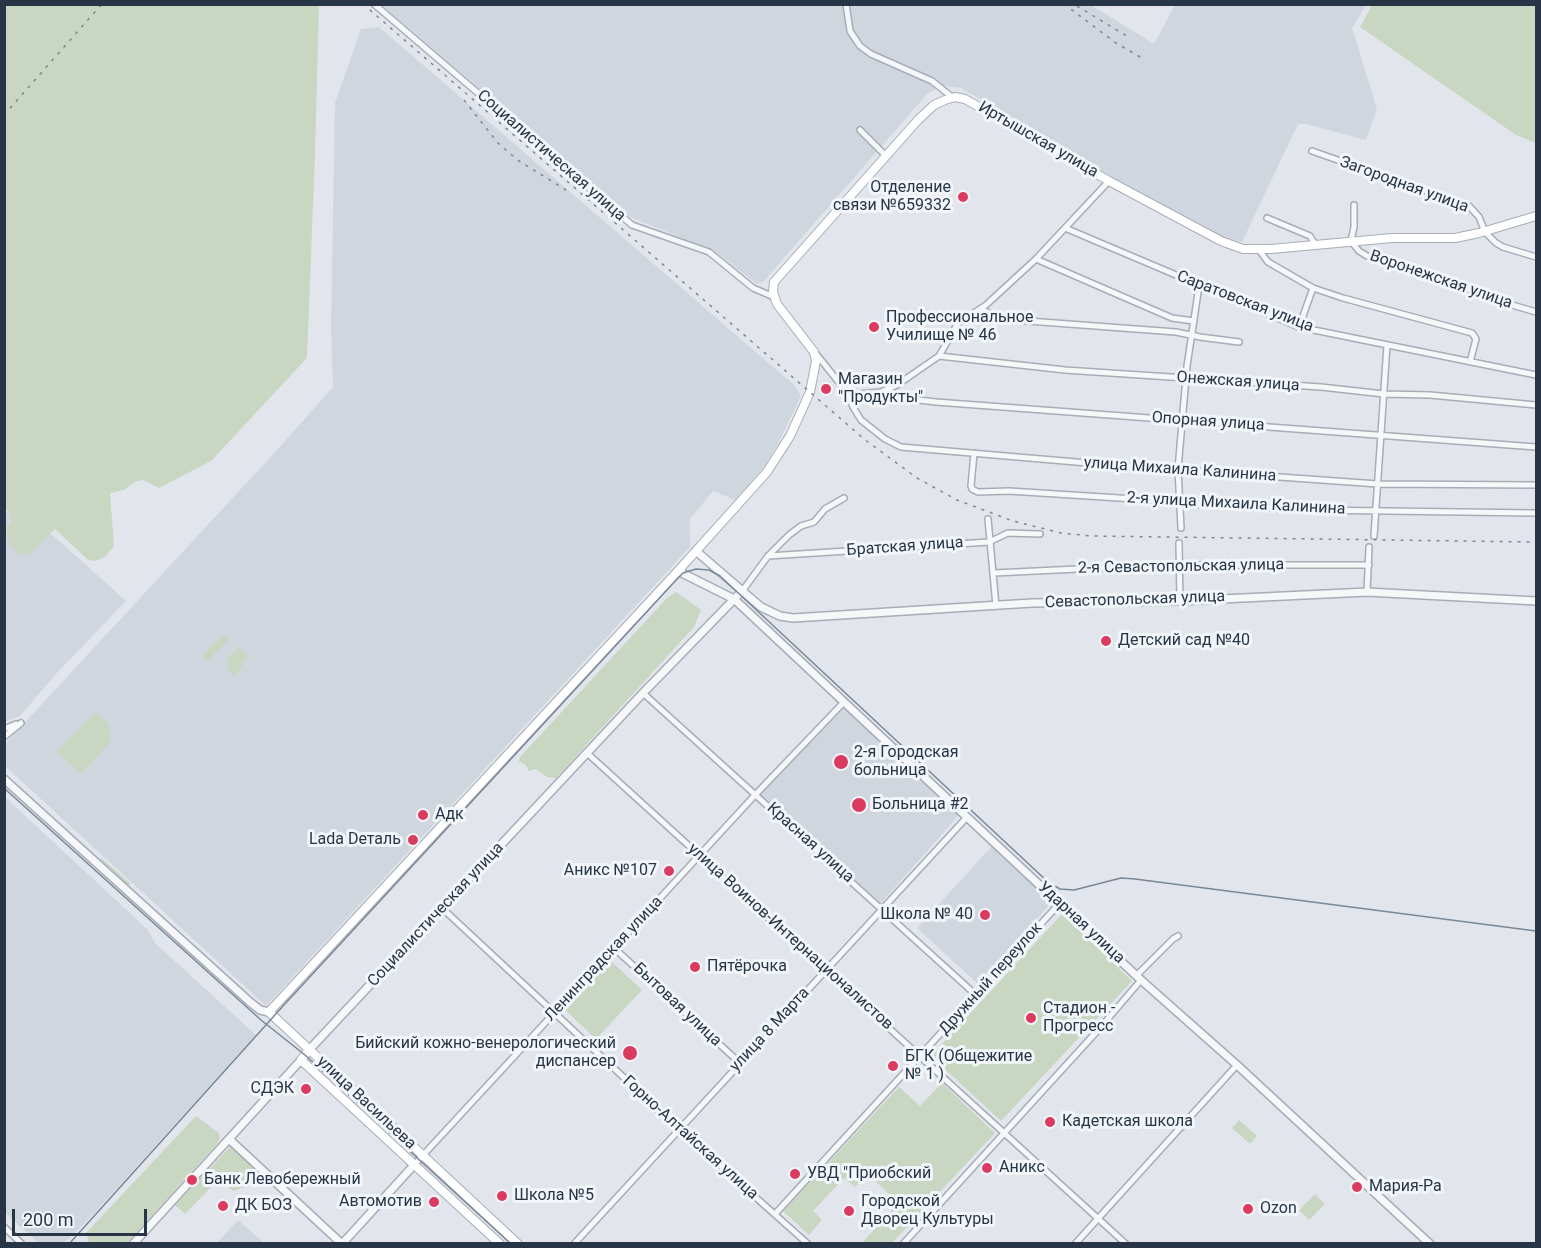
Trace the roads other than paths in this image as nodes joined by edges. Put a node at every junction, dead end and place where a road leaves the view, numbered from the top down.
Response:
1 (374, 4) edge
2 (846, 4) edge
3 (952, 98) junction
4 (860, 130) dead end
5 (1312, 150) dead end
6 (886, 156) junction
7 (1109, 181) junction
8 (1354, 205) dead end
9 (1536, 216) edge
10 (1267, 218) dead end
11 (1065, 228) junction
12 (1485, 232) junction
13 (1351, 241) junction
14 (1315, 244) junction
15 (1259, 250) junction
16 (1536, 256) edge
17 (1036, 259) junction
18 (1199, 286) junction
19 (1313, 288) junction
20 (774, 297) junction
21 (981, 309) junction
22 (1536, 312) edge
23 (1194, 321) junction
24 (1299, 327) junction
25 (1192, 335) junction
26 (1239, 342) dead end
27 (1387, 345) junction
28 (814, 352) junction
29 (939, 356) junction
30 (1470, 362) junction
31 (1536, 375) edge
32 (1186, 378) junction
33 (881, 392) junction
34 (849, 394) junction
35 (1384, 394) junction
36 (1536, 405) edge
37 (1182, 420) junction
38 (1381, 436) junction
39 (1536, 447) edge
40 (974, 453) junction
41 (1178, 469) junction
42 (1378, 484) junction
43 (1536, 485) edge
44 (844, 498) dead end
45 (1180, 503) junction
46 (1375, 511) junction
47 (1536, 513) edge
48 (988, 519) dead end
49 (1181, 528) dead end
50 (1040, 534) dead end
51 (1374, 536) dead end
52 (989, 542) junction
53 (1179, 543) dead end
54 (1370, 547) dead end
55 (696, 551) junction
56 (768, 556) junction
57 (1369, 565) junction
58 (1179, 566) junction
59 (678, 571) junction
60 (994, 573) junction
61 (743, 590) junction
62 (1367, 592) junction
63 (734, 599) junction
64 (1180, 601) junction
65 (1536, 602) edge
66 (996, 606) junction
67 (644, 693) junction
68 (844, 702) junction
69 (4, 729) edge
70 (4, 736) edge
71 (587, 753) junction
72 (4, 779) edge
73 (756, 794) junction
74 (967, 816) junction
75 (700, 855) junction
76 (1060, 903) junction
77 (442, 908) junction
78 (882, 908) junction
79 (1178, 936) dead end
80 (615, 948) junction
81 (826, 969) junction
82 (1139, 978) junction
83 (976, 995) junction
84 (268, 1012) junction
85 (554, 1013) junction
86 (309, 1050) junction
87 (921, 1055) junction
88 (301, 1060) junction
89 (740, 1063) junction
90 (1237, 1065) junction
91 (679, 1129) junction
92 (1004, 1131) junction
93 (229, 1139) junction
94 (422, 1156) junction
95 (414, 1165) junction
96 (775, 1214) junction
97 (1098, 1218) junction
98 (4, 1227) edge
99 (342, 1243) edge
100 (22, 1244) edge
101 (133, 1244) edge
102 (500, 1244) edge
103 (518, 1244) edge
104 (574, 1244) edge
105 (808, 1244) edge
106 (903, 1244) edge
107 (1075, 1244) edge
108 (1126, 1244) edge
109 (1430, 1244) edge

1 - 20 street, Социалистическая улица
2 - 3 street, Иртышская улица
3 - 6 main road
3 - 7 main road, Иртышская улица
4 - 6 street
5 - 12 street, Загородная улица
6 - 20 main road
7 - 11 street
7 - 15 main road, Иртышская улица
8 - 13 street
9 - 12 main road, Иртышская улица
10 - 14 street
11 - 17 street
11 - 18 street, Саратовская улица
12 - 13 main road, Иртышская улица
12 - 16 street
13 - 14 main road, Иртышская улица
13 - 22 street, Воронежская улица
14 - 15 main road, Иртышская улица
15 - 19 street
17 - 21 street
17 - 23 street
18 - 23 street
18 - 24 street, Саратовская улица
19 - 24 street
19 - 30 street
20 - 28 main road, Социалистическая улица
21 - 25 street
21 - 29 street
23 - 25 street
24 - 27 street, Саратовская улица
25 - 26 street
25 - 32 street
27 - 30 street, Саратовская улица
27 - 35 street
28 - 34 street, Социалистическая улица
28 - 55 main road
29 - 32 street, Онежская улица
29 - 33 street
30 - 31 street, Саратовская улица
32 - 35 street, Онежская улица
32 - 37 street
33 - 34 street
33 - 37 street, Опорная улица
34 - 40 street, улица Михаила Калинина
35 - 36 street, Онежская улица
35 - 38 street
37 - 38 street, Опорная улица
37 - 41 street
38 - 39 street, Опорная улица
38 - 42 street
40 - 41 street, улица Михаила Калинина
40 - 45 street, 2-я улица Михаила Калинина
41 - 42 street, улица Михаила Калинина
41 - 45 street
42 - 43 street, улица Михаила Калинина
42 - 46 street
44 - 56 street
45 - 46 street, 2-я улица Михаила Калинина
45 - 49 street
46 - 47 street, 2-я улица Михаила Калинина
46 - 51 street
48 - 52 street
50 - 52 street, Братская улица
52 - 56 street, Братская улица
52 - 60 street
53 - 58 street
54 - 57 street
55 - 59 main road
55 - 61 street, Севастопольская улица
56 - 61 street
57 - 58 street, 2-я Севастопольская улица
57 - 62 street
58 - 60 street, 2-я Севастопольская улица
58 - 64 street
59 - 63 street, Ударная улица
59 - 84 main road
60 - 66 street
61 - 63 street, Социалистическая улица
61 - 66 street, Севастопольская улица
62 - 64 street, Севастопольская улица
62 - 65 street, Севастопольская улица
63 - 67 street, Социалистическая улица
63 - 68 street, Ударная улица
64 - 66 street, Севастопольская улица
67 - 71 street, Социалистическая улица
67 - 73 street, Красная улица
68 - 73 street, Ленинградская улица
68 - 74 street, Ударная улица
69 - 70 street
71 - 75 street, улица Воинов-Интернационалистов
71 - 77 street, Социалистическая улица
72 - 84 street
73 - 75 street, Ленинградская улица
73 - 78 street, Красная улица
74 - 76 street, Ударная улица
74 - 78 street, улица 8 Марта
75 - 80 street, Ленинградская улица
75 - 81 street, улица Воинов-Интернационалистов
76 - 82 street, Ударная улица
76 - 83 street, Дружный переулок
77 - 85 street, Горно-Алтайская улица
77 - 86 street, Социалистическая улица
78 - 81 street, улица 8 Марта
78 - 83 street, Красная улица
79 - 82 street
80 - 85 street, Ленинградская улица
80 - 89 street, Бытовая улица
81 - 87 street, улица Воинов-Интернационалистов
81 - 89 street, улица 8 Марта
82 - 90 street, Ударная улица
82 - 92 street
83 - 87 street, Дружный переулок
84 - 86 main road, улица Васильева
85 - 91 street, Горно-Алтайская улица
85 - 94 street, Ленинградская улица
86 - 88 main road, Социалистическая улица
86 - 94 main road, улица Васильева
87 - 92 street, улица Воинов-Интернационалистов
87 - 96 street, Дружный переулок
88 - 93 street, Социалистическая улица
88 - 95 main road
89 - 91 street, улица 8 Марта
90 - 97 street
90 - 109 street, Ударная улица
91 - 96 street, Горно-Алтайская улица
91 - 104 street, улица 8 Марта
92 - 97 street, улица Воинов-Интернационалистов
92 - 106 street
93 - 99 street
93 - 101 street, Социалистическая улица
94 - 95 street, Ленинградская улица
94 - 103 main road, улица Васильева
95 - 99 street, Ленинградская улица
95 - 102 main road
96 - 105 street, Горно-Алтайская улица
97 - 107 street
97 - 108 street, улица Воинов-Интернационалистов
98 - 100 street

